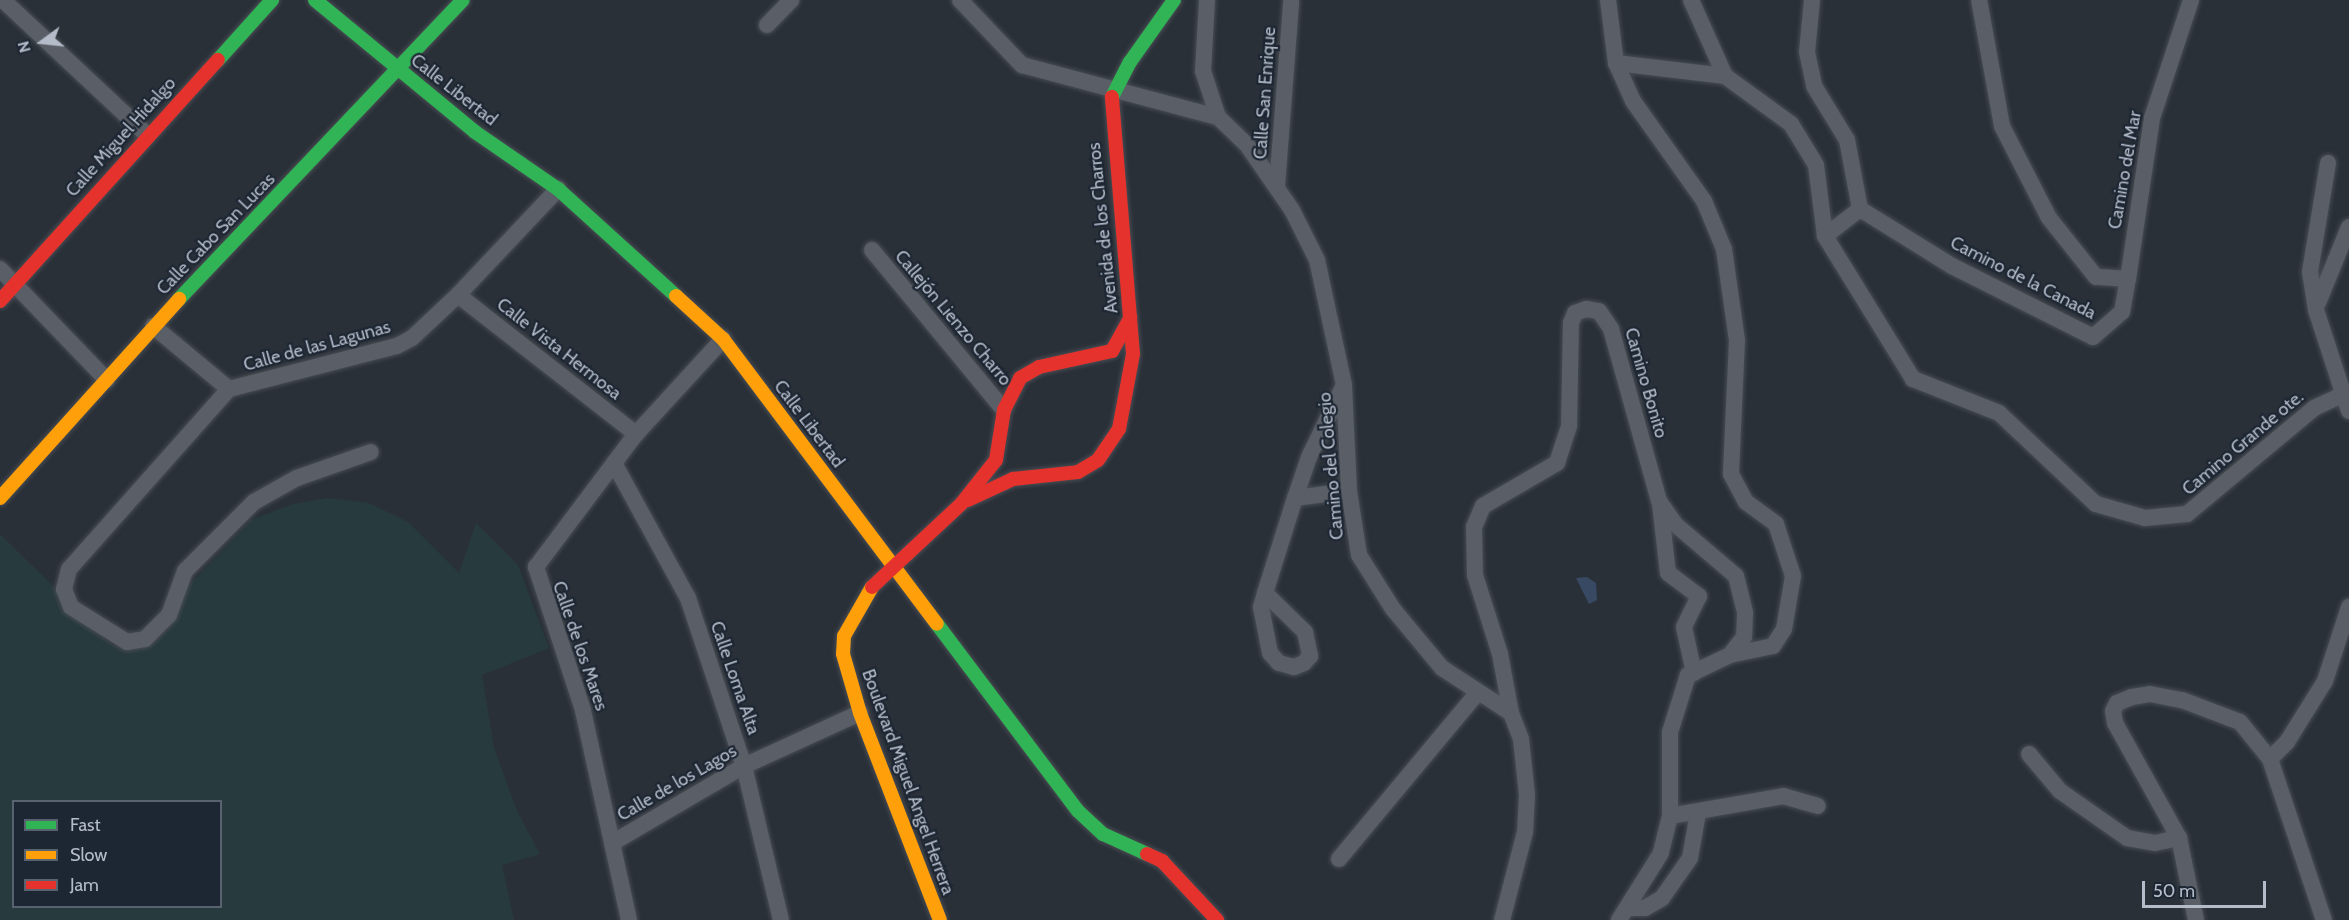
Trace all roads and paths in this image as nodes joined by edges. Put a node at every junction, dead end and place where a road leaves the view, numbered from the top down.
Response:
1 (3, 0) edge
2 (272, 0) edge
3 (315, 0) edge
4 (463, 0) edge
5 (791, 0) edge
6 (960, 0) edge
7 (1174, 0) edge
8 (1207, 0) edge
9 (1608, 0) edge
10 (1691, 0) edge
11 (1812, 0) edge
12 (1979, 0) edge
13 (2191, 0) edge
14 (1291, 2) dead end
15 (766, 25) dead end
16 (1616, 63) junction
17 (398, 70) junction
18 (1725, 76) junction
19 (1113, 91) junction
20 (1218, 117) junction
21 (146, 134) junction
22 (2328, 164) dead end
23 (1277, 186) junction
24 (558, 189) junction
25 (1860, 209) junction
26 (2349, 227) edge
27 (1825, 236) junction
28 (872, 250) dead end
29 (0, 269) edge
30 (2128, 279) junction
31 (15, 285) junction
32 (458, 295) junction
33 (0, 301) edge
34 (2316, 310) junction
35 (1130, 318) junction
36 (153, 326) junction
37 (723, 339) junction
38 (107, 380) junction
39 (1344, 385) junction
40 (229, 389) junction
41 (2345, 397) edge
42 (1004, 411) junction
43 (2349, 411) edge
44 (636, 434) junction
45 (371, 452) dead end
46 (614, 463) junction
47 (1349, 491) junction
48 (0, 498) edge
49 (1295, 498) junction
50 (1659, 501) junction
51 (961, 504) junction
52 (892, 564) junction
53 (1265, 592) dead end
54 (2349, 608) edge
55 (2346, 633) edge
56 (1730, 655) junction
57 (1694, 673) junction
58 (1478, 692) junction
59 (860, 713) junction
60 (1511, 713) junction
61 (2029, 754) dead end
62 (2270, 759) junction
63 (744, 766) junction
64 (1818, 806) dead end
65 (1698, 813) junction
66 (1670, 816) junction
67 (2179, 838) junction
68 (612, 843) junction
69 (1339, 859) dead end
70 (1624, 914) edge
71 (628, 920) edge
72 (780, 920) edge
73 (940, 920) edge
74 (1217, 920) edge
75 (1502, 920) edge
76 (2196, 920) edge
77 (2324, 920) edge

1 - 21 street
2 - 21 street, Calle Miguel Hidalgo
3 - 17 street, Calle Libertad
4 - 17 street, Calle Cabo San Lucas
5 - 15 street
6 - 19 street, Camino del Colegio
7 - 19 street
8 - 20 street
9 - 16 street
10 - 18 street
11 - 25 street
12 - 30 street, Camino de la Canada
13 - 30 street, Camino del Mar
14 - 23 street, Calle San Enrique
16 - 18 street
16 - 56 street
17 - 24 street, Calle Libertad
17 - 36 street, Calle Cabo San Lucas
18 - 27 street
19 - 20 street, Camino del Colegio
19 - 35 street, Avenida de los Charros
20 - 23 street, Camino del Colegio
21 - 31 street, Calle Miguel Hidalgo
22 - 34 street
23 - 39 street, Camino del Colegio
24 - 32 street, Calle de las Lagunas
24 - 37 street, Calle Libertad
25 - 27 street
25 - 30 street, Camino de la Canada
26 - 34 street
27 - 41 street, Camino Grande ote.
28 - 42 street, Callejón Lienzo Charro
29 - 31 street
31 - 33 street, Calle Miguel Hidalgo
31 - 38 street
32 - 40 street, Calle de las Lagunas
32 - 44 street, Calle Vista Hermosa
34 - 41 street
35 - 42 street
35 - 51 street, Avenida de los Charros
36 - 38 street, Calle Cabo San Lucas
36 - 40 street, Calle de las Lagunas
37 - 44 street, Calle de los Mares
37 - 52 street, Calle Libertad
38 - 48 street, Calle Cabo San Lucas
39 - 47 street, Camino del Colegio
39 - 49 street
40 - 45 street
41 - 43 street
42 - 51 street, Avenida de los Charros
44 - 46 street, Calle de los Mares
46 - 63 street, Calle Loma Alta
46 - 68 street, Calle de los Mares
47 - 49 street
47 - 58 street, Camino del Colegio
49 - 53 street
50 - 56 street, Camino Bonito
50 - 57 street
50 - 60 street, Camino Bonito
51 - 52 street, Avenida de los Charros
52 - 59 street, Boulevard Miguel Angel Herrera
52 - 74 street, Calle Libertad
54 - 55 street
55 - 62 street
56 - 57 street
57 - 66 street
58 - 60 street, Camino del Colegio
58 - 69 street
59 - 63 street, Calle de los Lagos
59 - 73 street, Boulevard Miguel Angel Herrera
60 - 75 street
61 - 67 street
62 - 67 street
62 - 77 street
63 - 68 street, Calle de los Lagos
63 - 72 street, Calle Loma Alta
64 - 65 street
65 - 66 street
65 - 70 street
66 - 70 street
67 - 76 street
68 - 71 street, Calle de los Mares

